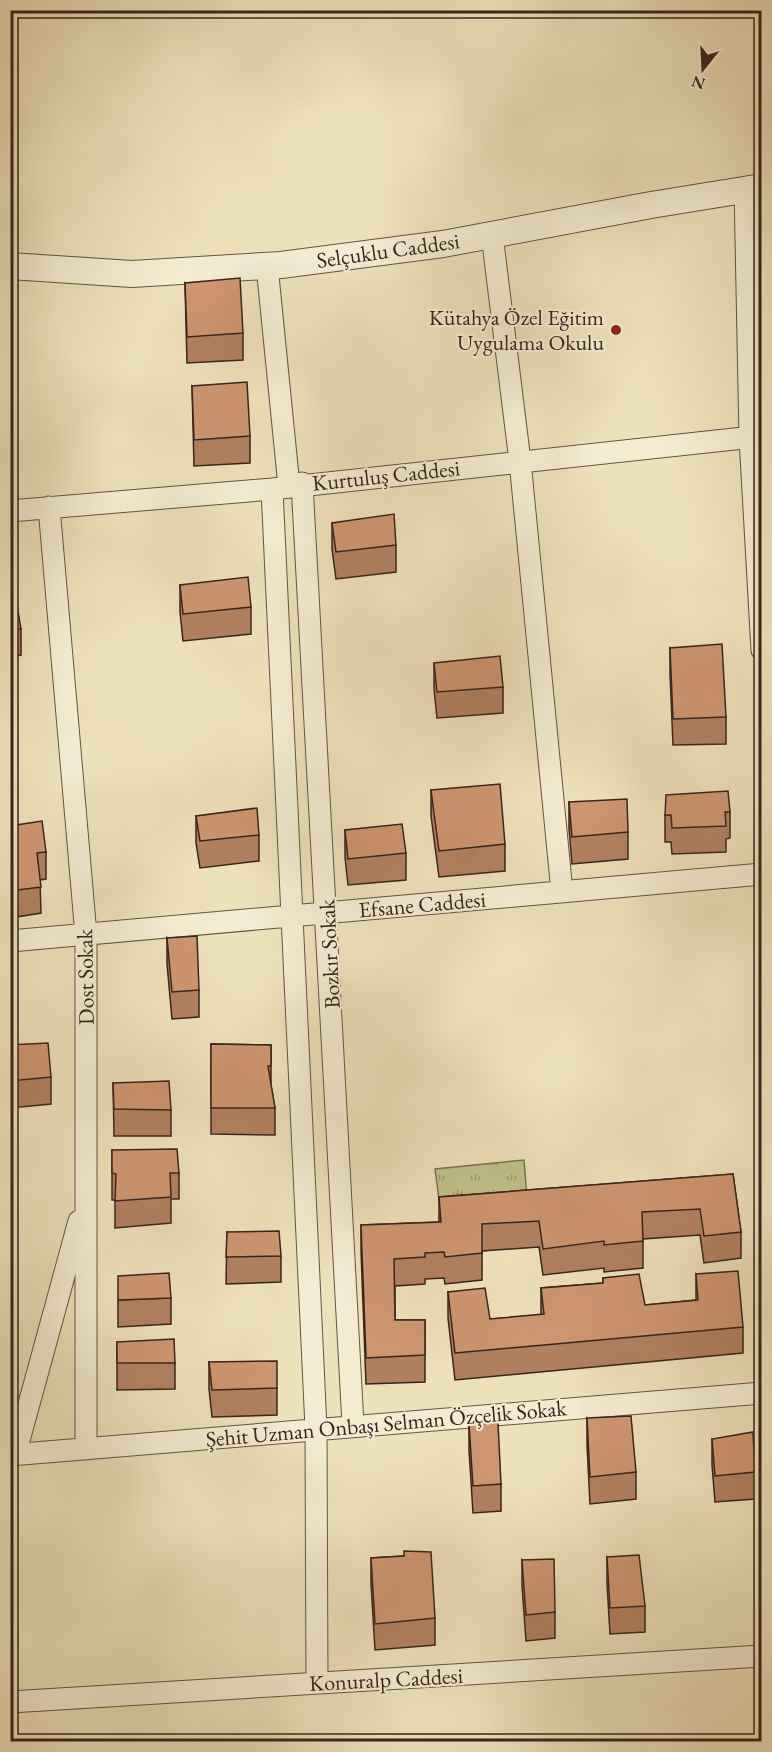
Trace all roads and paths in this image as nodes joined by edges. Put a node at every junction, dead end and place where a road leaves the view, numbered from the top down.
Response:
1 (753, 188) edge
2 (492, 235) junction
3 (10, 266) edge
4 (267, 266) junction
5 (756, 437) edge
6 (520, 461) junction
7 (288, 486) junction
8 (49, 507) junction
9 (10, 511) edge
10 (762, 650) edge
11 (762, 874) edge
12 (562, 892) junction
13 (326, 912) junction
14 (292, 915) junction
15 (86, 935) junction
16 (10, 940) edge
17 (86, 1194) junction
18 (762, 1393) edge
19 (353, 1425) junction
20 (316, 1428) junction
21 (86, 1449) junction
22 (13, 1455) edge
23 (762, 1656) edge
24 (318, 1683) junction
25 (10, 1702) edge

1 - 2 street, Selçuklu Caddesi
1 - 5 street
2 - 4 street, Selçuklu Caddesi
2 - 6 street
3 - 4 street, Selçuklu Caddesi
4 - 7 street
5 - 6 street, Kurtuluş Caddesi
5 - 10 street
6 - 7 street, Kurtuluş Caddesi
6 - 12 street
7 - 8 street, Kurtuluş Caddesi
7 - 13 street, Bozkır Sokak
7 - 14 street, Bozkır Sokak
8 - 9 street, Kurtuluş Caddesi
8 - 15 street, Dost Sokak
11 - 12 street, Efsane Caddesi
12 - 13 street, Efsane Caddesi
13 - 14 street, Efsane Caddesi
13 - 19 street, Bozkır Sokak
14 - 15 street, Efsane Caddesi
14 - 20 street, Bozkır Sokak
15 - 16 street, Efsane Caddesi
15 - 17 street, Dost Sokak
17 - 21 street, Dost Sokak
17 - 22 street
18 - 19 street, Şehit Uzman Onbaşı Selman Özçelik Sokak
19 - 20 street, Şehit Uzman Onbaşı Selman Özçelik Sokak
20 - 21 street, Şehit Uzman Onbaşı Selman Özçelik Sokak
20 - 24 street, Bozkır Sokak
21 - 22 street, Şehit Uzman Onbaşı Selman Özçelik Sokak
23 - 24 street, Konuralp Caddesi
24 - 25 street, Konuralp Caddesi

